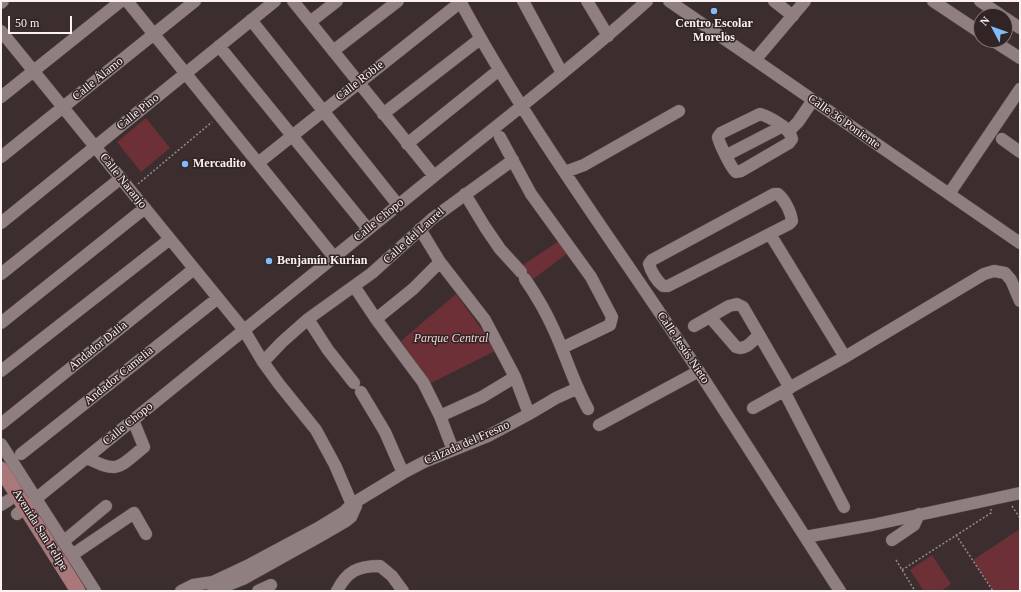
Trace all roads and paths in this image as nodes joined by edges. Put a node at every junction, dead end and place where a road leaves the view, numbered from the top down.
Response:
1 (3, 1) edge
2 (121, 1) edge
3 (127, 1) edge
4 (195, 1) edge
5 (275, 1) edge
6 (293, 1) edge
7 (337, 1) edge
8 (398, 1) edge
9 (461, 1) edge
10 (523, 1) edge
11 (586, 1) edge
12 (647, 1) edge
13 (668, 1) edge
14 (774, 1) edge
15 (805, 1) edge
16 (933, 1) edge
17 (980, 1) edge
18 (1, 3) edge
19 (990, 8) edge
20 (792, 16) junction
21 (251, 20) junction
22 (310, 22) junction
23 (973, 28) edge
24 (1, 31) edge
25 (154, 34) junction
26 (608, 36) junction
27 (480, 39) junction
28 (219, 46) junction
29 (1004, 48) edge
30 (333, 51) junction
31 (1020, 58) edge
32 (755, 60) junction
33 (499, 70) junction
34 (34, 72) junction
35 (186, 73) junction
36 (562, 73) junction
37 (358, 82) junction
38 (1020, 89) edge
39 (1, 97) edge
40 (812, 100) junction
41 (63, 107) junction
42 (522, 107) junction
43 (323, 111) junction
44 (679, 111) dead end
45 (383, 114) junction
46 (220, 115) junction
47 (786, 129) junction
48 (292, 136) junction
49 (500, 137) dead end
50 (1002, 139) dead end
51 (408, 144) junction
52 (95, 147) junction
53 (1020, 152) edge
54 (727, 155) junction
55 (1, 157) edge
56 (512, 160) junction
57 (258, 163) junction
58 (565, 172) junction
59 (434, 176) junction
60 (121, 178) junction
61 (130, 190) junction
62 (465, 194) junction
63 (949, 194) junction
64 (398, 205) junction
65 (145, 208) junction
66 (1, 223) edge
67 (368, 229) junction
68 (420, 229) junction
69 (770, 234) junction
70 (170, 239) junction
71 (1020, 243) edge
72 (334, 257) junction
73 (440, 262) junction
74 (194, 269) junction
75 (1, 274) edge
76 (354, 286) junction
77 (218, 298) junction
78 (1020, 301) edge
79 (710, 317) junction
80 (308, 319) junction
81 (376, 319) junction
82 (1, 323) edge
83 (694, 326) dead end
84 (244, 330) junction
85 (759, 335) junction
86 (562, 348) junction
87 (845, 357) junction
88 (264, 362) junction
89 (1, 371) edge
90 (699, 371) junction
91 (515, 377) junction
92 (578, 388) junction
93 (787, 389) junction
94 (753, 408) dead end
95 (588, 409) dead end
96 (529, 414) junction
97 (440, 416) junction
98 (133, 420) junction
99 (1, 424) edge
100 (599, 425) dead end
101 (1, 444) edge
102 (453, 450) junction
103 (21, 454) dead end
104 (87, 458) junction
105 (1, 469) edge
106 (403, 473) junction
107 (1, 488) edge
108 (1020, 493) edge
109 (1005, 496) junction
110 (992, 499) junction
111 (5, 503) edge
112 (355, 505) junction
113 (26, 506) junction
114 (106, 506) dead end
115 (844, 507) dead end
116 (919, 514) junction
117 (1020, 518) edge
118 (146, 534) dead end
119 (956, 535) junction
120 (805, 537) junction
121 (892, 540) dead end
122 (64, 541) junction
123 (72, 555) junction
124 (896, 560) dead end
125 (902, 570) junction
126 (271, 585) dead end
127 (76, 586) edge
128 (194, 588) edge
129 (95, 591) edge
130 (181, 591) edge
131 (213, 591) edge
132 (258, 591) edge
133 (337, 591) edge
134 (403, 591) edge
135 (840, 591) edge
136 (915, 591) edge
137 (993, 591) edge

1 - 18 street
2 - 34 street
3 - 25 street
4 - 25 street, Calle Álamo
5 - 21 street, Calle Pino
6 - 22 street
7 - 22 street
8 - 30 street
9 - 27 street, Calle Jesús Nieto
9 - 37 street, Calle Roble
10 - 36 street
11 - 26 street
12 - 26 street, Calle Chopo
13 - 32 street, Calle 36 Poniente
14 - 20 street
15 - 20 street
16 - 23 street
17 - 19 street
20 - 32 street
21 - 28 street, Calle Pino
21 - 43 street
22 - 30 street
24 - 34 street, Calle Naranjo
25 - 35 street
25 - 41 street, Calle Álamo
26 - 36 street, Calle Chopo
27 - 33 street, Calle Jesús Nieto
27 - 45 street
28 - 35 street, Calle Pino
28 - 48 street
29 - 31 street
30 - 37 street
32 - 40 street, Calle 36 Poniente
33 - 42 street, Calle Jesús Nieto
33 - 51 street
34 - 39 street
34 - 41 street, Calle Naranjo
35 - 46 street
35 - 52 street, Calle Pino
36 - 42 street, Calle Chopo
37 - 43 street, Calle Roble
37 - 45 street
38 - 63 street
40 - 47 street
40 - 63 street, Calle 36 Poniente
41 - 52 street, Calle Naranjo
41 - 55 street, Calle Álamo
42 - 58 street, Calle Jesús Nieto
42 - 59 street, Calle Chopo
43 - 48 street, Calle Roble
43 - 64 street
44 - 58 street
45 - 51 street
46 - 57 street
46 - 61 path
47 - 54 street
47 - 54 street
47 - 54 street
48 - 57 street, Calle Roble
48 - 67 street
49 - 56 street
50 - 53 street
51 - 59 street
52 - 60 street, Calle Naranjo
52 - 66 street, Calle Pino
56 - 62 street, Calle del Laurel
56 - 86 street
57 - 72 street
58 - 90 street, Calle Jesús Nieto
59 - 64 street, Calle Chopo
60 - 61 street, Calle Naranjo
60 - 75 street
61 - 65 street, Calle Naranjo
62 - 68 street, Calle del Laurel
62 - 86 street
63 - 71 street, Calle 36 Poniente
64 - 67 street, Calle Chopo
65 - 70 street, Calle Naranjo
65 - 82 street
67 - 72 street, Calle Chopo
68 - 73 street
68 - 76 street, Calle del Laurel
69 - 69 street
69 - 87 street
70 - 74 street, Calle Naranjo
70 - 89 street
72 - 84 street, Calle Chopo
73 - 81 street
73 - 91 street
74 - 77 street, Calle Naranjo
74 - 99 street, Andador Dalia
76 - 80 street, Calle del Laurel
76 - 81 street
77 - 84 street, Calle Naranjo
77 - 103 street, Andador Camelia
78 - 87 street
79 - 83 street
79 - 85 street
79 - 85 street
80 - 88 street, Calle del Laurel
80 - 106 street
81 - 97 street
84 - 88 street
84 - 98 street, Calle Chopo
85 - 93 street
86 - 92 street
87 - 93 street
88 - 112 street
90 - 100 street
90 - 120 street, Calle Jesús Nieto
91 - 96 street
91 - 97 street
92 - 95 street
92 - 96 street, Calzada del Fresno
93 - 94 street
93 - 115 street
96 - 102 street, Calzada del Fresno
97 - 102 street
98 - 104 street, Calle Chopo
98 - 104 street
101 - 113 street
102 - 106 street, Calzada del Fresno
104 - 113 street, Calle Chopo
105 - 113 main road, Avenida San Felipe
106 - 112 street, Calzada del Fresno
107 - 111 main road, Avenida San Felipe
108 - 109 street
109 - 110 street
109 - 117 path
110 - 116 street
110 - 119 path
111 - 113 main road, Avenida San Felipe
112 - 128 street, Calzada del Fresno
112 - 131 street, Calzada del Fresno
113 - 122 street, Avenida San Felipe
113 - 127 main road, Avenida San Felipe
114 - 122 street
116 - 120 street
116 - 121 street
118 - 123 street
119 - 125 path
119 - 137 path
120 - 135 street, Calle Jesús Nieto
122 - 123 street, Avenida San Felipe
123 - 127 street, Avenida San Felipe
124 - 125 path
125 - 136 path
126 - 132 street
127 - 129 street, Avenida San Felipe
128 - 130 street, Calzada del Fresno
133 - 134 street

